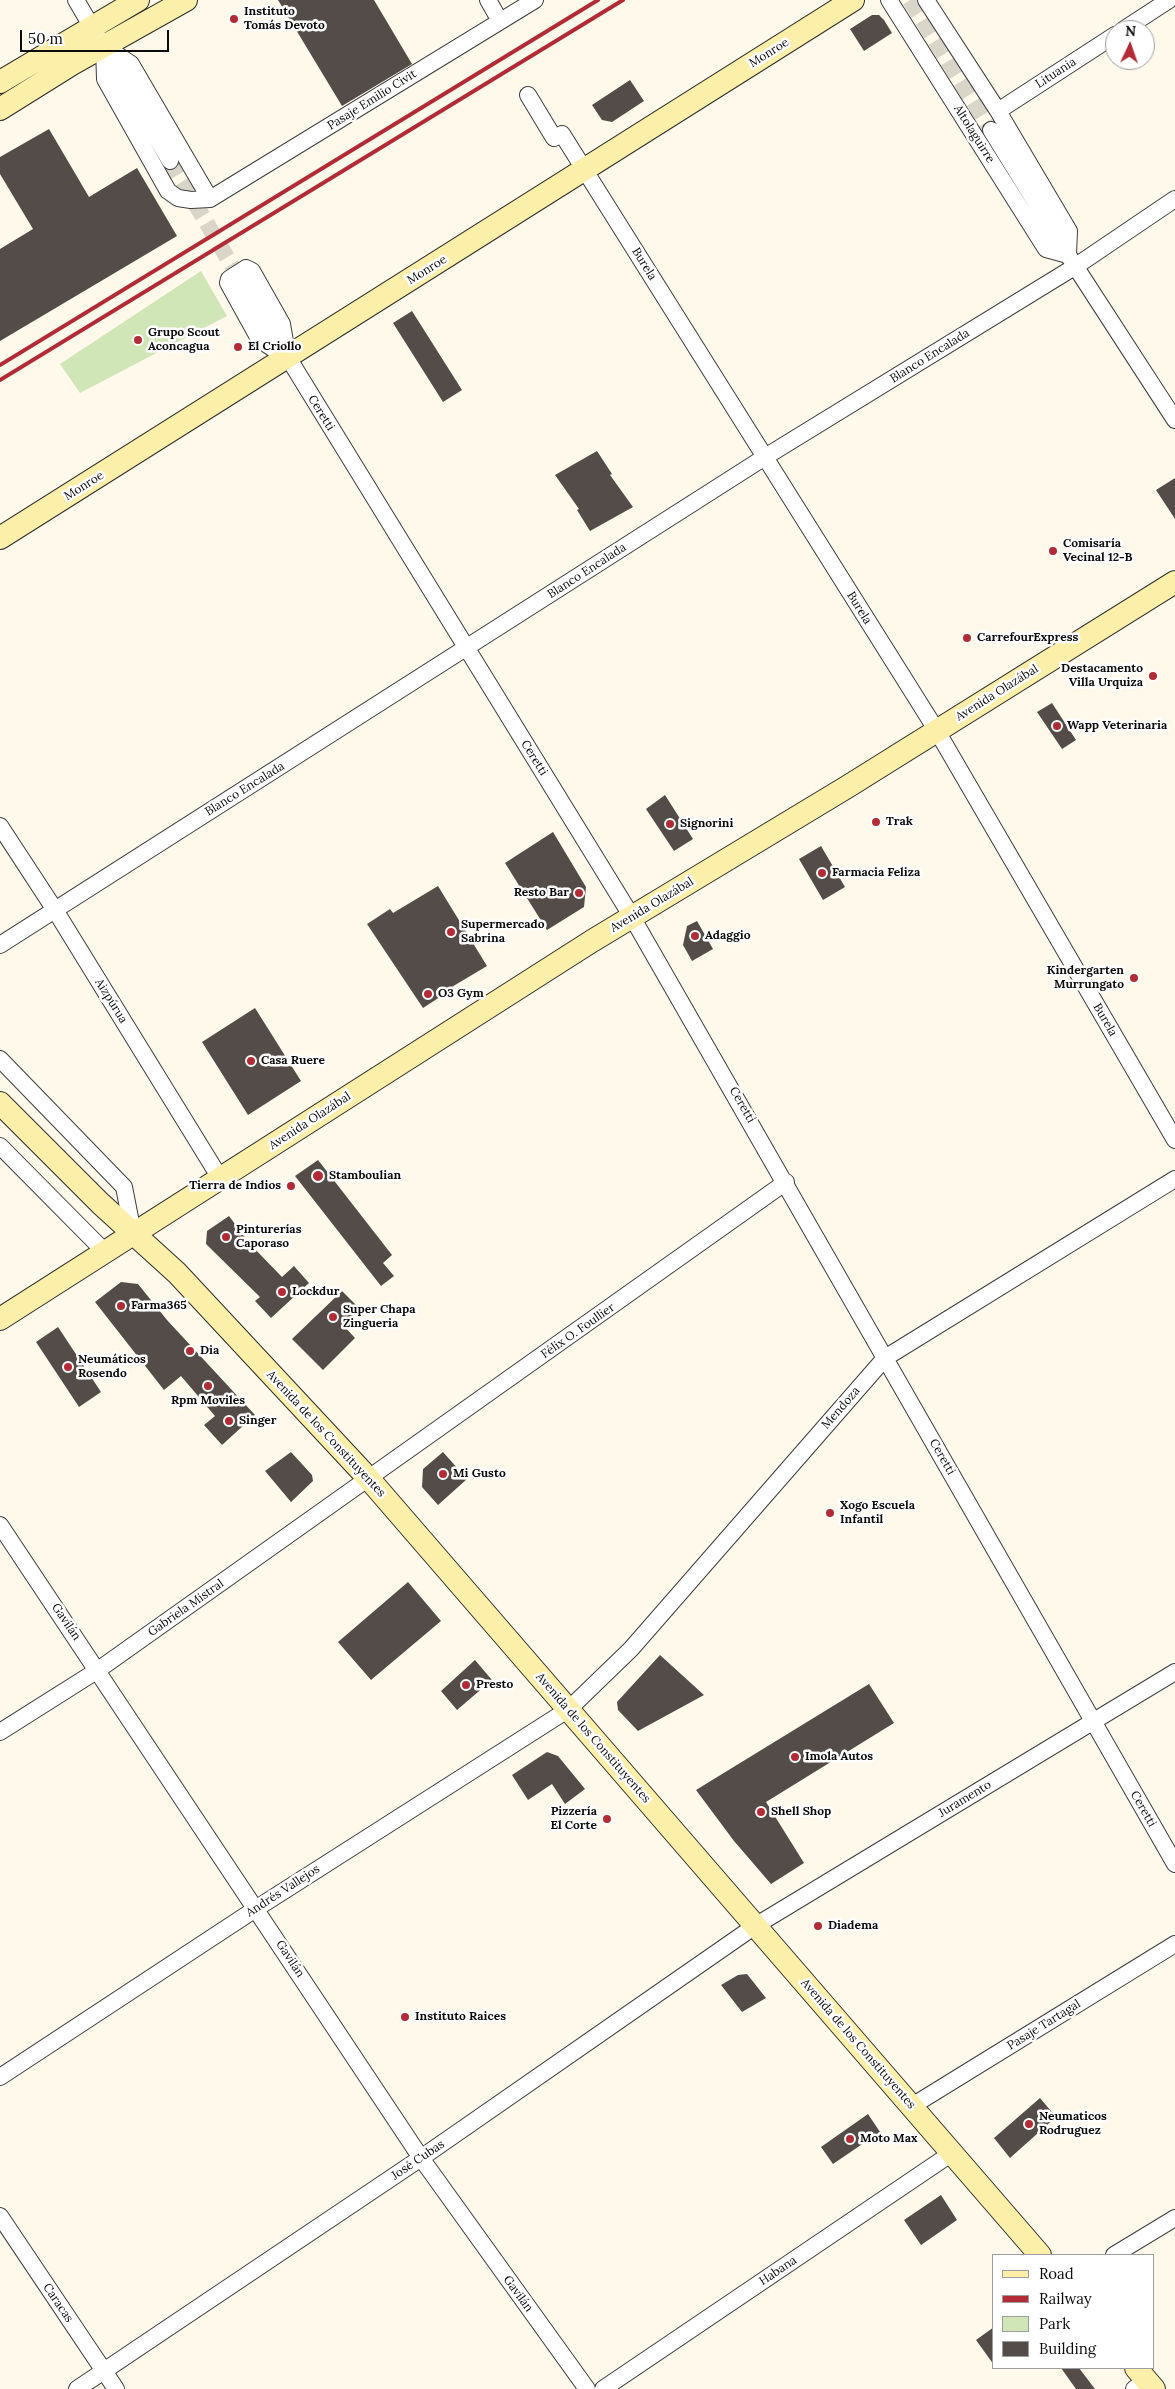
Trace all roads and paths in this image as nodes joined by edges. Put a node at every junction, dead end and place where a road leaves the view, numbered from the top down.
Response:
1 (76, 0) edge
2 (138, 0) edge
3 (186, 0) edge
4 (488, 0) edge
5 (535, 0) edge
6 (853, 0) edge
7 (889, 0) edge
8 (926, 0) edge
9 (1169, 0) edge
10 (1138, 20) edge
11 (500, 21) junction
12 (98, 36) junction
13 (1105, 41) edge
14 (0, 82) edge
15 (528, 95) dead end
16 (0, 109) edge
17 (998, 111) junction
18 (991, 130) tunnel mouth
19 (170, 161) tunnel mouth
20 (585, 170) junction
21 (210, 199) junction
22 (1175, 199) edge
23 (1072, 260) junction
24 (241, 280) tunnel mouth
25 (288, 359) junction
26 (1175, 420) edge
27 (765, 457) junction
28 (0, 538) edge
29 (1175, 582) edge
30 (467, 648) junction
31 (936, 731) junction
32 (0, 826) edge
33 (55, 910) junction
34 (632, 917) junction
35 (0, 945) edge
36 (0, 1059) edge
37 (0, 1103) edge
38 (1175, 1140) edge
39 (0, 1146) edge
40 (220, 1178) junction
41 (1175, 1180) edge
42 (786, 1182) junction
43 (132, 1233) junction
44 (104, 1251) junction
45 (0, 1319) edge
46 (885, 1358) junction
47 (369, 1479) junction
48 (0, 1525) edge
49 (98, 1670) junction
50 (1175, 1672) edge
51 (569, 1709) junction
52 (1094, 1721) junction
53 (0, 1732) edge
54 (1175, 1864) edge
55 (256, 1908) junction
56 (755, 1926) junction
57 (1175, 1944) edge
58 (0, 2077) edge
59 (912, 2106) junction
60 (952, 2154) junction
61 (421, 2158) junction
62 (0, 2216) edge
63 (1175, 2218) edge
64 (1039, 2254) edge
65 (1116, 2254) edge
66 (104, 2371) junction
67 (77, 2389) edge
68 (116, 2389) edge
69 (587, 2389) edge
70 (603, 2389) edge

1 - 12 street
2 - 12 main road
3 - 12 main road
4 - 11 street
5 - 11 street, Pasaje Emilio Civit
6 - 20 main road, Monroe
7 - 23 street, Altolaguirre
8 - 17 street
9 - 10 street
11 - 21 street, Pasaje Emilio Civit
12 - 14 main road
12 - 16 main road
12 - 19 street
12 - 21 street
12 - 21 street
13 - 17 street, Lituania
15 - 20 street, Burela
17 - 23 street
18 - 23 street, Altolaguirre
20 - 25 main road, Monroe
20 - 27 street, Burela
22 - 23 street, Blanco Encalada
23 - 26 street, Altolaguirre
23 - 27 street, Blanco Encalada
24 - 25 street, Ceretti
25 - 25 street, Ceretti
25 - 28 main road, Monroe
25 - 30 street, Ceretti
27 - 30 street, Blanco Encalada
27 - 31 street, Burela
29 - 31 main road, Avenida Olazábal
30 - 33 street, Blanco Encalada
30 - 34 street, Ceretti
31 - 34 main road, Avenida Olazábal
31 - 38 street, Burela
32 - 33 street, Aizpúrua
33 - 35 street, Blanco Encalada
33 - 40 street, Aizpúrua
34 - 40 main road, Avenida Olazábal
34 - 42 street, Ceretti
36 - 43 street
37 - 43 main road, Avenida de los Constituyentes
39 - 44 street
40 - 43 main road, Avenida Olazábal
41 - 46 street, Mendoza
42 - 46 street, Ceretti
42 - 47 street, Félix O. Foullier
43 - 44 main road, Avenida Olazábal
43 - 47 main road, Avenida de los Constituyentes
44 - 45 main road, Avenida Olazábal
46 - 51 street, Mendoza
46 - 52 street, Ceretti
47 - 49 street, Gabriela Mistral
47 - 51 main road, Avenida de los Constituyentes
48 - 49 street, Gavilán
49 - 53 street, Gabriela Mistral
49 - 55 street, Gavilán
50 - 52 street, Juramento
51 - 55 street, Andrés Vallejos
51 - 56 main road, Avenida de los Constituyentes
52 - 54 street, Ceretti
52 - 56 street, Juramento
55 - 58 street, Andrés Vallejos
55 - 61 street, Gavilán
56 - 59 main road, Avenida de los Constituyentes
56 - 61 street, José Cubas
57 - 59 street, Pasaje Tartagal
59 - 60 main road, Avenida de los Constituyentes
60 - 64 main road, Avenida de los Constituyentes
60 - 70 street, Habana
61 - 66 street, José Cubas
61 - 69 street, Gavilán
62 - 66 street, Caracas
63 - 65 street
66 - 67 street, José Cubas
66 - 68 street, Caracas

